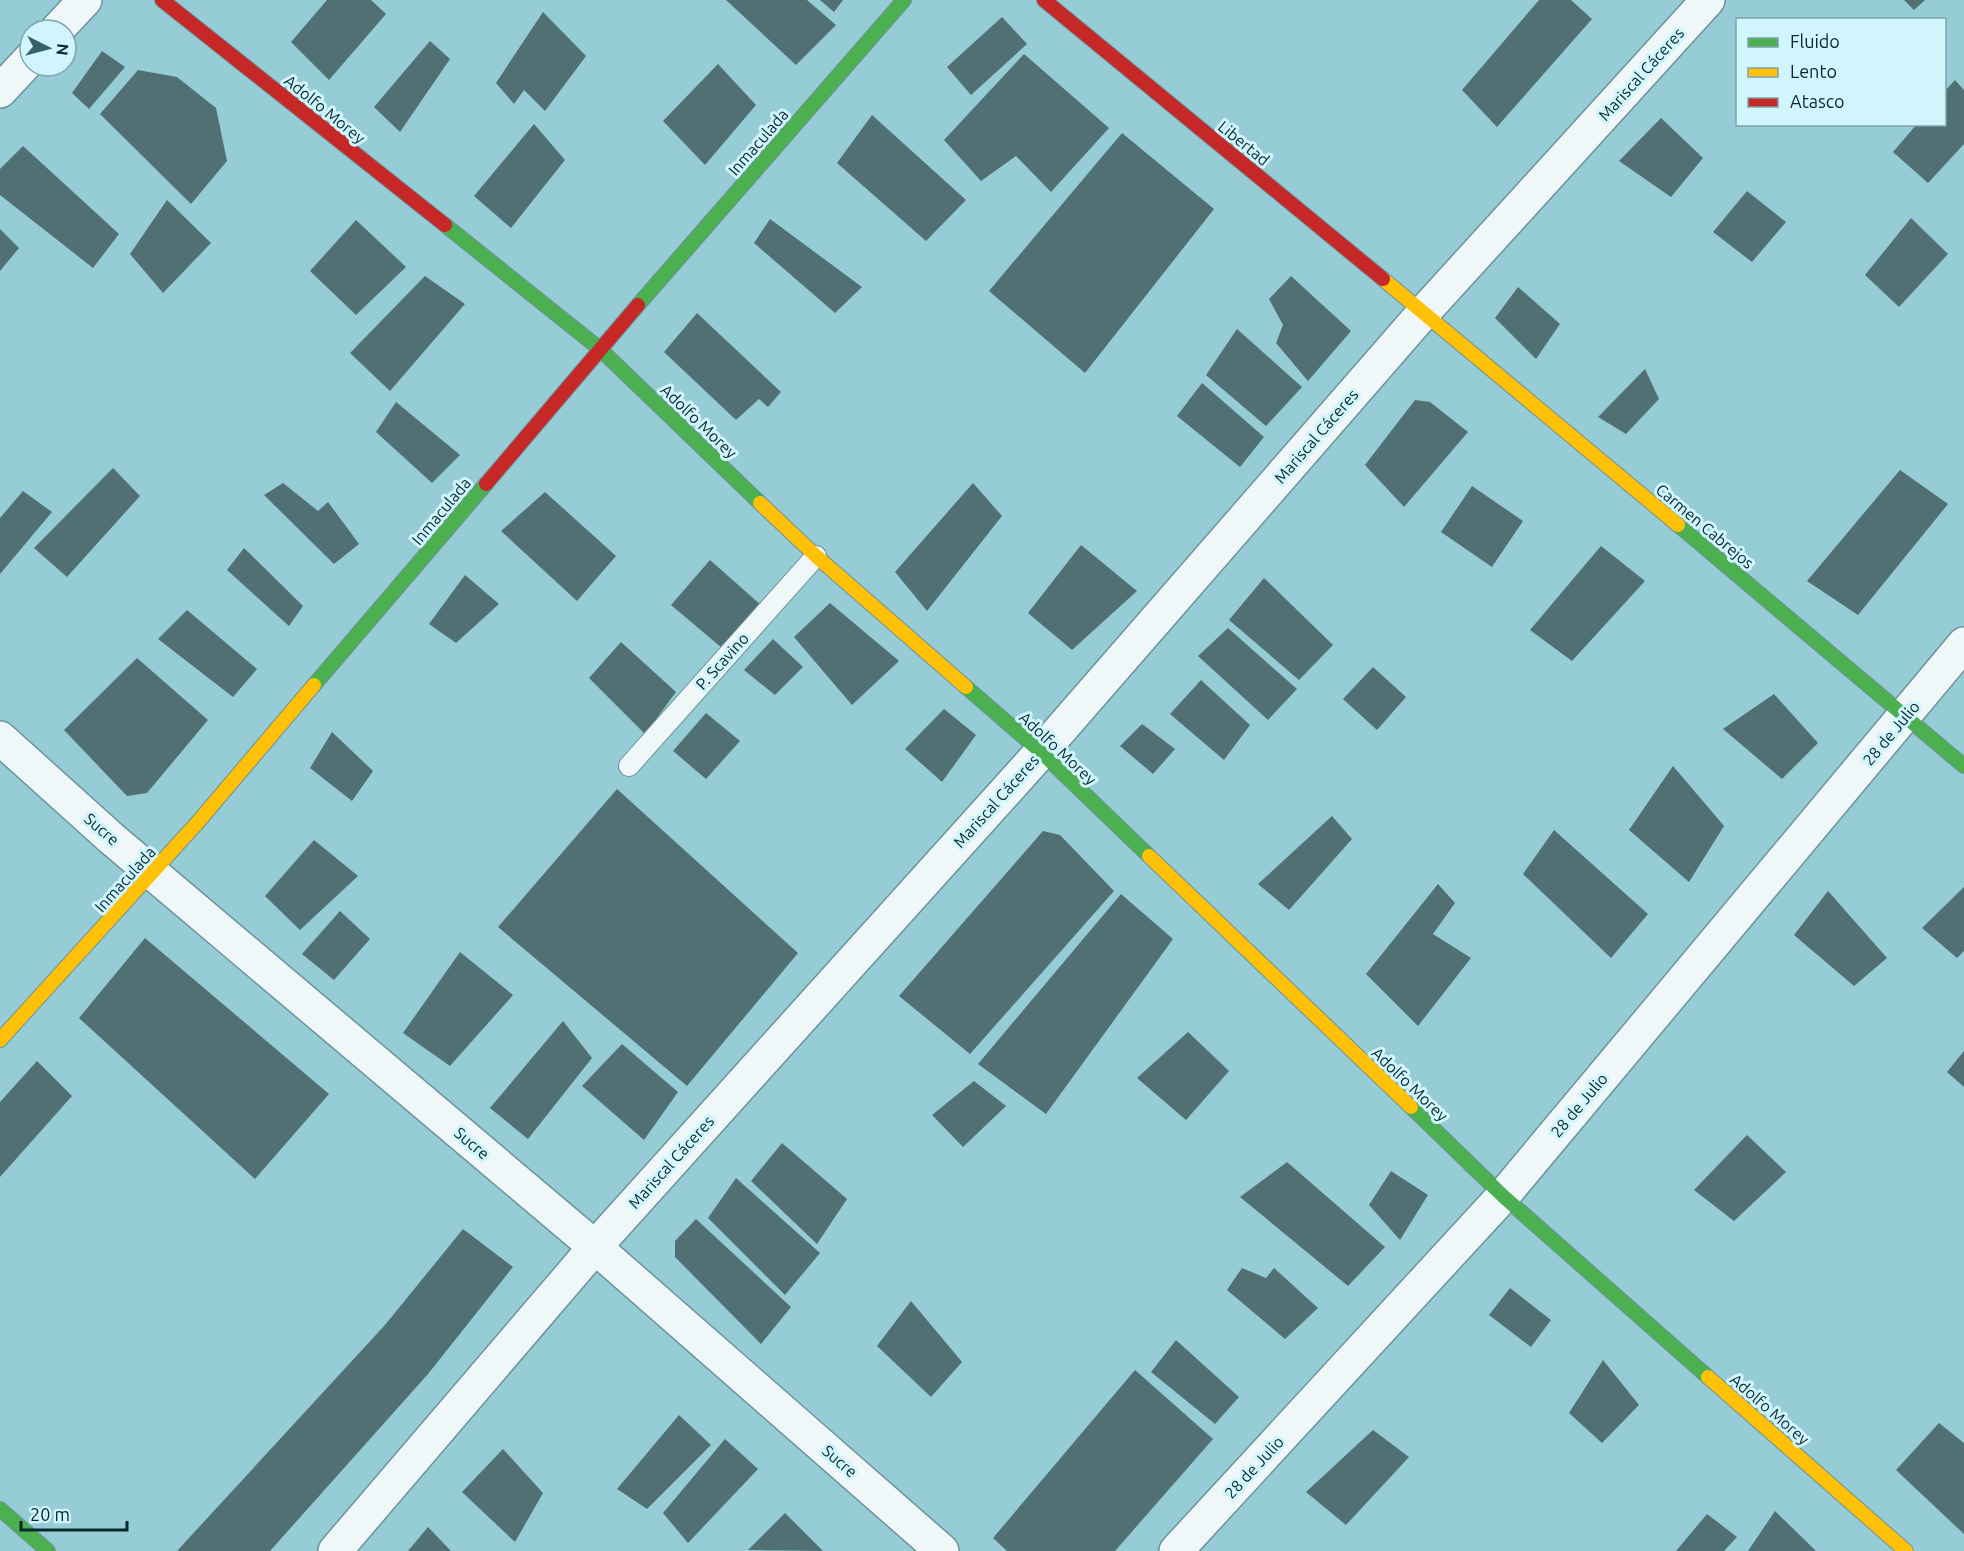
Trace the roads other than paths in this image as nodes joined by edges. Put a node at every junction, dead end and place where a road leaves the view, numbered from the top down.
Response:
1 (85, 0) edge
2 (162, 0) edge
3 (904, 0) edge
4 (1044, 0) edge
5 (1708, 0) edge
6 (68, 18) edge
7 (18, 72) edge
8 (0, 91) edge
9 (1424, 312) junction
10 (600, 349) junction
11 (816, 556) junction
12 (1964, 644) edge
13 (1905, 716) junction
14 (0, 738) edge
15 (1041, 752) junction
16 (629, 766) dead end
17 (1964, 766) edge
18 (153, 872) junction
19 (0, 1040) edge
20 (1503, 1196) junction
21 (595, 1247) junction
22 (0, 1509) edge
23 (48, 1551) edge
24 (335, 1551) edge
25 (942, 1551) edge
26 (1176, 1551) edge
27 (1906, 1551) edge

1 - 6 street
2 - 10 street, Adolfo Morey
3 - 10 street, Inmaculada
4 - 9 street, Libertad
5 - 9 street, Mariscal Cáceres
7 - 8 street
9 - 13 street, Carmen Cabrejos
9 - 15 street, Mariscal Cáceres
10 - 11 street, Adolfo Morey
10 - 18 street, Inmaculada
11 - 15 street, Adolfo Morey
11 - 16 lane, P. Scavino
12 - 13 street, 28 de Julio
13 - 17 street, Carmen Cabrejos
13 - 20 street, 28 de Julio
14 - 18 street, Sucre
15 - 20 street, Adolfo Morey
15 - 21 street, Mariscal Cáceres
18 - 19 street, Inmaculada
18 - 21 street, Sucre
20 - 26 street, 28 de Julio
20 - 27 street, Adolfo Morey
21 - 24 street, Mariscal Cáceres
21 - 25 street, Sucre
22 - 23 street

